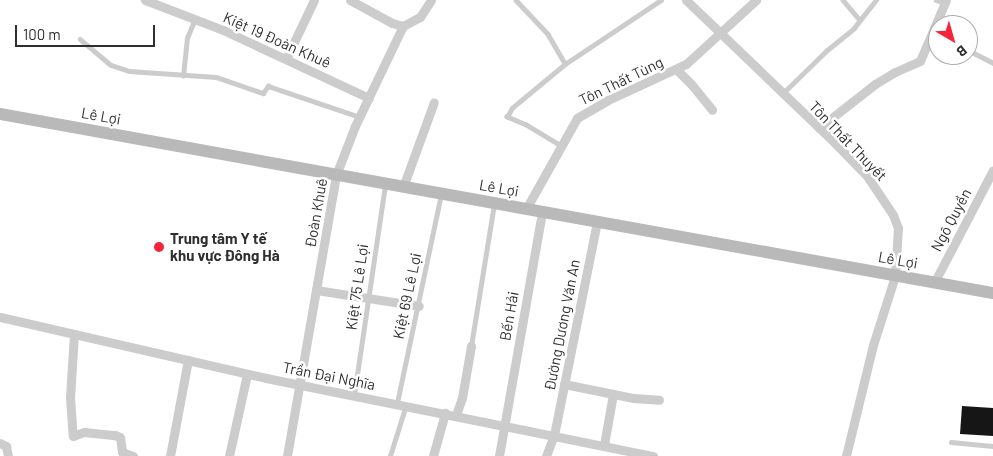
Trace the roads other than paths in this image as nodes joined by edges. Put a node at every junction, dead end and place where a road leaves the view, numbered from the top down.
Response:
1 (145, 0) edge
2 (314, 0) edge
3 (350, 0) edge
4 (431, 0) edge
5 (516, 0) edge
6 (660, 0) edge
7 (686, 0) edge
8 (756, 0) edge
9 (843, 0) edge
10 (876, 0) edge
11 (942, 1) edge
12 (939, 15) edge
13 (194, 19) junction
14 (860, 20) junction
15 (403, 26) junction
16 (720, 33) junction
17 (80, 39) dead end
18 (928, 47) edge
19 (978, 55) edge
20 (286, 59) junction
21 (993, 63) edge
22 (565, 64) junction
23 (676, 70) junction
24 (183, 76) junction
25 (783, 93) junction
26 (369, 98) junction
27 (434, 102) dead end
28 (712, 110) dead end
29 (0, 114) edge
30 (360, 117) junction
31 (819, 128) junction
32 (561, 146) junction
33 (993, 170) edge
34 (336, 175) junction
35 (385, 184) junction
36 (403, 187) junction
37 (441, 194) junction
38 (494, 203) junction
39 (526, 209) junction
40 (542, 212) junction
41 (597, 221) junction
42 (895, 276) junction
43 (934, 283) junction
44 (316, 290) junction
45 (993, 293) edge
46 (368, 297) junction
47 (418, 306) junction
48 (0, 317) edge
49 (74, 334) junction
50 (471, 346) joint
51 (188, 360) junction
52 (248, 374) junction
53 (300, 384) junction
54 (564, 384) junction
55 (613, 394) junction
56 (354, 395) junction
57 (659, 400) dead end
58 (401, 404) junction
59 (445, 413) junction
60 (456, 415) junction
61 (504, 425) junction
62 (554, 434) junction
63 (951, 442) dead end
64 (0, 443) edge
65 (604, 445) junction
66 (993, 446) edge
67 (8, 456) edge
68 (133, 456) edge
69 (170, 456) edge
70 (229, 456) edge
71 (287, 456) edge
72 (390, 456) edge
73 (433, 456) edge
74 (499, 456) edge
75 (546, 456) edge
76 (653, 456) edge
77 (846, 456) edge

1 - 13 street, Kiệt 19 Đoàn Khuê
2 - 20 street
3 - 15 street
4 - 15 street
5 - 22 lane
6 - 22 lane
7 - 16 street, Tôn Thất Thuyết
8 - 16 street, Tôn Thất Tùng
9 - 14 lane
10 - 14 lane
11 - 12 street
13 - 20 street, Kiệt 19 Đoàn Khuê
13 - 24 lane
14 - 25 lane
15 - 26 street, Đoàn Khuê
16 - 23 street, Tôn Thất Tùng
16 - 25 street, Tôn Thất Thuyết
17 - 24 lane
18 - 31 street
19 - 21 lane
20 - 26 street, Kiệt 19 Đoàn Khuê
22 - 32 lane
23 - 28 street
23 - 32 street, Tôn Thất Tùng
24 - 30 lane
25 - 31 street, Tôn Thất Thuyết
26 - 30 street, Đoàn Khuê
27 - 36 street
29 - 34 street, Lê Lợi
30 - 34 street, Đoàn Khuê
31 - 42 street, Tôn Thất Thuyết
32 - 39 street, Tôn Thất Tùng
33 - 43 street, Ngô Quyền
34 - 35 street, Lê Lợi
34 - 44 street, Đoàn Khuê
35 - 36 street, Lê Lợi
35 - 46 lane, Kiệt 75 Lê Lợi
36 - 37 street, Lê Lợi
37 - 38 street, Lê Lợi
37 - 47 lane, Kiệt 69 Lê Lợi
38 - 39 street, Lê Lợi
38 - 50 lane
39 - 40 street, Lê Lợi
40 - 41 street, Lê Lợi
40 - 61 street, Bến Hải
41 - 42 street, Lê Lợi
41 - 54 street, Đường Dương Văn An
42 - 43 street, Lê Lợi
42 - 77 street, Tôn Thất Thuyết
43 - 45 street, Lê Lợi
44 - 46 street
44 - 53 street, Đoàn Khuê
46 - 47 street
46 - 56 lane, Kiệt 75 Lê Lợi
47 - 58 lane, Kiệt 69 Lê Lợi
48 - 49 street, Trần Đại Nghĩa
49 - 51 street, Trần Đại Nghĩa
49 - 68 street
50 - 60 street
51 - 52 street, Trần Đại Nghĩa
51 - 69 street
52 - 53 street, Trần Đại Nghĩa
52 - 70 street
53 - 56 street, Trần Đại Nghĩa
53 - 71 street, Đoàn Khuê
54 - 55 street
54 - 62 street, Đường Dương Văn An
55 - 57 street
55 - 65 street
56 - 58 street, Trần Đại Nghĩa
58 - 59 street, Trần Đại Nghĩa
58 - 72 lane, Kiệt 69 Lê Lợi
59 - 60 street, Trần Đại Nghĩa
59 - 73 street
60 - 61 street, Trần Đại Nghĩa
61 - 62 street, Trần Đại Nghĩa
61 - 74 street, Bến Hải
62 - 65 street, Trần Đại Nghĩa
62 - 75 street, Đường Dương Văn An
63 - 66 lane
64 - 67 street
65 - 76 street, Trần Đại Nghĩa

